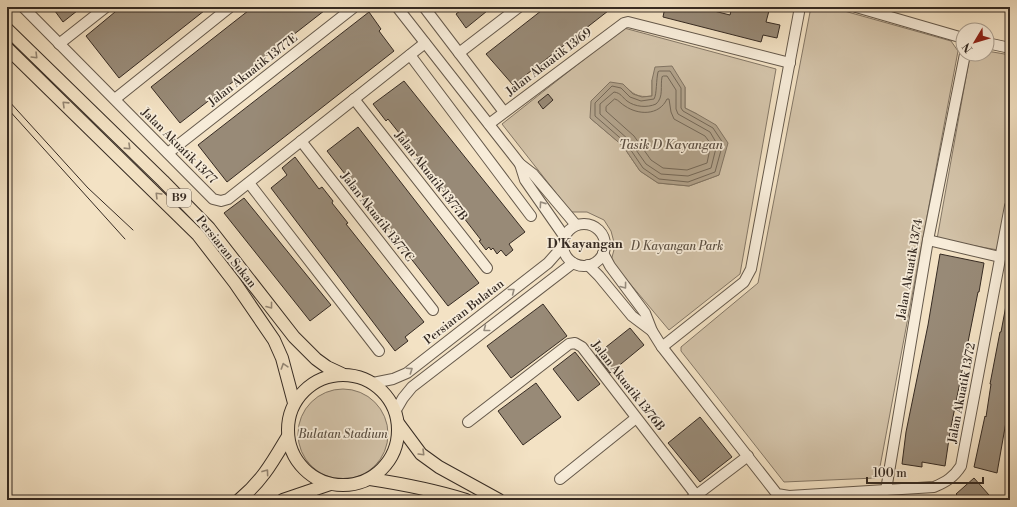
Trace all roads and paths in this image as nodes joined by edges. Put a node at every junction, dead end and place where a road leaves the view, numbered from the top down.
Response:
1 (23, 7) edge
2 (106, 7) edge
3 (230, 7) edge
4 (397, 7) edge
5 (424, 7) edge
6 (519, 7) edge
7 (800, 7) edge
8 (856, 7) edge
9 (353, 8) dead end
10 (7, 29) edge
11 (955, 36) edge
12 (425, 43) junction
13 (59, 44) junction
14 (995, 45) edge
15 (7, 48) edge
16 (1010, 48) edge
17 (460, 54) junction
18 (410, 55) junction
19 (963, 62) edge
20 (790, 63) junction
21 (115, 99) junction
22 (354, 99) junction
23 (504, 112) junction
24 (489, 124) junction
25 (301, 141) junction
26 (168, 153) junction
27 (520, 164) junction
28 (249, 183) junction
29 (1010, 206) edge
30 (531, 216) dead end
31 (576, 225) junction
32 (928, 240) junction
33 (563, 241) junction
34 (604, 253) junction
35 (1000, 257) junction
36 (573, 263) junction
37 (588, 265) junction
38 (487, 268) dead end
39 (433, 310) dead end
40 (652, 331) junction
41 (662, 347) junction
42 (379, 351) dead end
43 (342, 374) junction
44 (373, 383) junction
45 (294, 403) junction
46 (396, 410) junction
47 (636, 418) junction
48 (468, 422) dead end
49 (398, 423) junction
50 (288, 436) junction
51 (748, 456) junction
52 (560, 478) dead end
53 (370, 479) junction
54 (330, 484) junction
55 (886, 490) junction
56 (693, 497) edge
57 (239, 500) edge
58 (283, 500) edge
59 (466, 500) edge
60 (499, 500) edge

1 - 13 street, Jalan Akuatik 13/77
2 - 13 street
3 - 21 street
4 - 12 street
5 - 17 street
6 - 17 street
7 - 20 street
8 - 11 street
9 - 26 street, Jalan Akuatik 13/77E
10 -> 43 main road, Persiaran Sukan / B9
12 - 18 street, Jalan Akuatik 13/77
12 - 24 street
13 - 21 street, Jalan Akuatik 13/77
14 - 16 street
45 -> 15 main road, Persiaran Sukan / B9
17 - 23 street
18 - 22 street, Jalan Akuatik 13/77
18 - 30 street
19 - 32 street, Jalan Akuatik 13/74
20 - 23 street, Jalan Akuatik 13/69
20 - 41 street
21 - 26 street, Jalan Akuatik 13/77
22 - 25 street, Jalan Akuatik 13/77
22 - 38 street, Jalan Akuatik 13/77B
23 - 24 street, Jalan Akuatik 13/69
24 - 27 street
25 - 28 street, Jalan Akuatik 13/77
25 - 39 street, Jalan Akuatik 13/77C
26 - 28 street, Jalan Akuatik 13/77
27 - 31 street
33 -> 27 street
28 - 42 street
29 - 35 street, Jalan Akuatik 13/72
31 - 33 street
31 - 34 street
32 - 35 street
32 - 55 street, Jalan Akuatik 13/74
33 - 36 street
44 -> 33 street, Persiaran Bulatan
34 - 37 street
34 -> 40 street
35 - 55 street, Jalan Akuatik 13/72
36 - 37 street
36 -> 46 street
37 - 40 street
40 - 41 street
41 - 51 street
43 - 44 main road, B9
43 - 45 main road, B9
44 - 46 main road, B9
45 - 50 main road, B9
46 - 49 main road, B9
47 - 48 street, Jalan Akuatik 13/76B
47 - 52 street
47 - 56 street, Jalan Akuatik 13/76B
49 - 53 main road, B9
49 -> 60 main road
50 - 54 main road, B9
57 -> 50 main road, B9
51 - 55 street, Jalan Akuatik 13/72
51 - 56 street
53 - 54 main road, B9
53 - 59 main road
54 - 58 main road, B9

